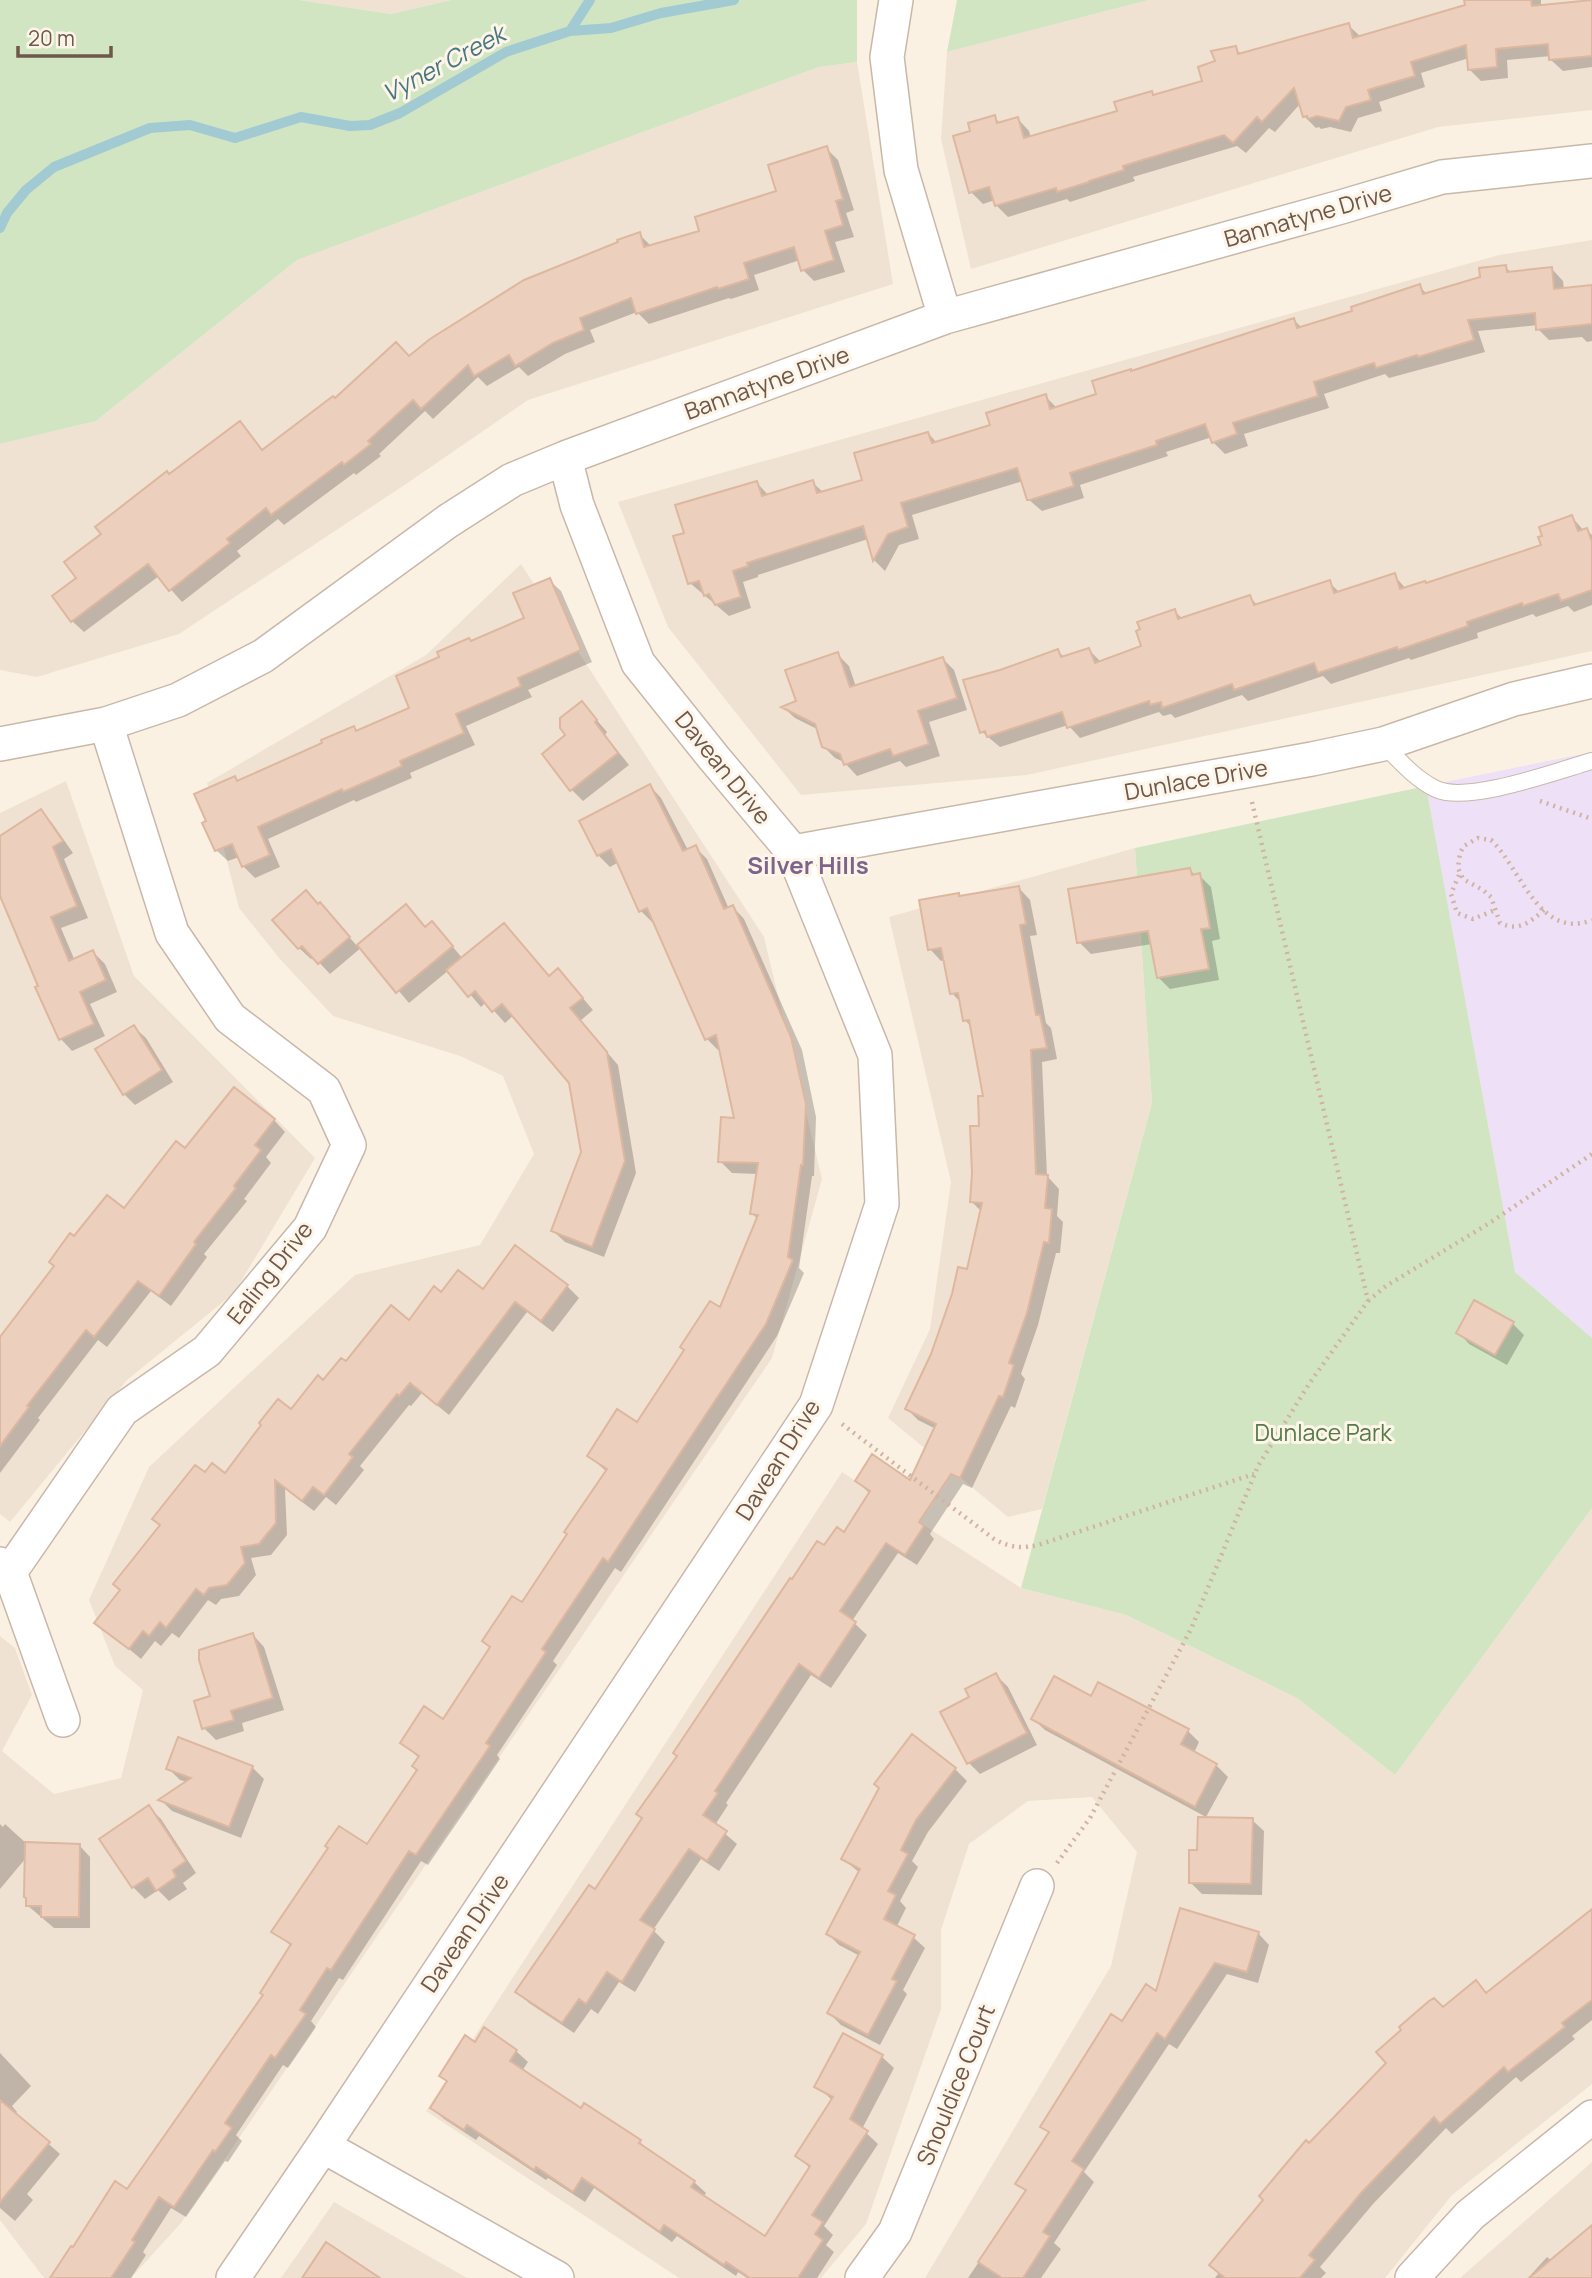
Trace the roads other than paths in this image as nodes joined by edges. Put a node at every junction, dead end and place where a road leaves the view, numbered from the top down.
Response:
1 (896, 0) edge
2 (1592, 161) edge
3 (945, 317) junction
4 (565, 457) junction
5 (1592, 681) edge
6 (106, 724) junction
7 (0, 744) edge
8 (1382, 744) junction
9 (1592, 761) edge
10 (793, 852) junction
11 (5, 1568) edge
12 (63, 1720) dead end
13 (1037, 1886) road end
14 (1592, 2117) edge
15 (323, 2146) junction
16 (233, 2278) edge
17 (557, 2278) edge
18 (862, 2278) edge
19 (1412, 2278) edge

1 - 3 street
2 - 3 street, Bannatyne Drive
3 - 4 street, Bannatyne Drive
4 - 6 street, Bannatyne Drive
4 - 10 street, Davean Drive
5 - 8 street, Dunlace Drive
6 - 7 street, Bannatyne Drive
6 - 11 street, Ealing Drive
8 - 9 lane
8 - 10 street, Dunlace Drive
10 - 15 street, Davean Drive
11 - 12 street, Ealing Drive
13 - 18 street, Shouldice Court
14 - 19 street
15 - 16 street, Davean Drive
15 - 17 street

